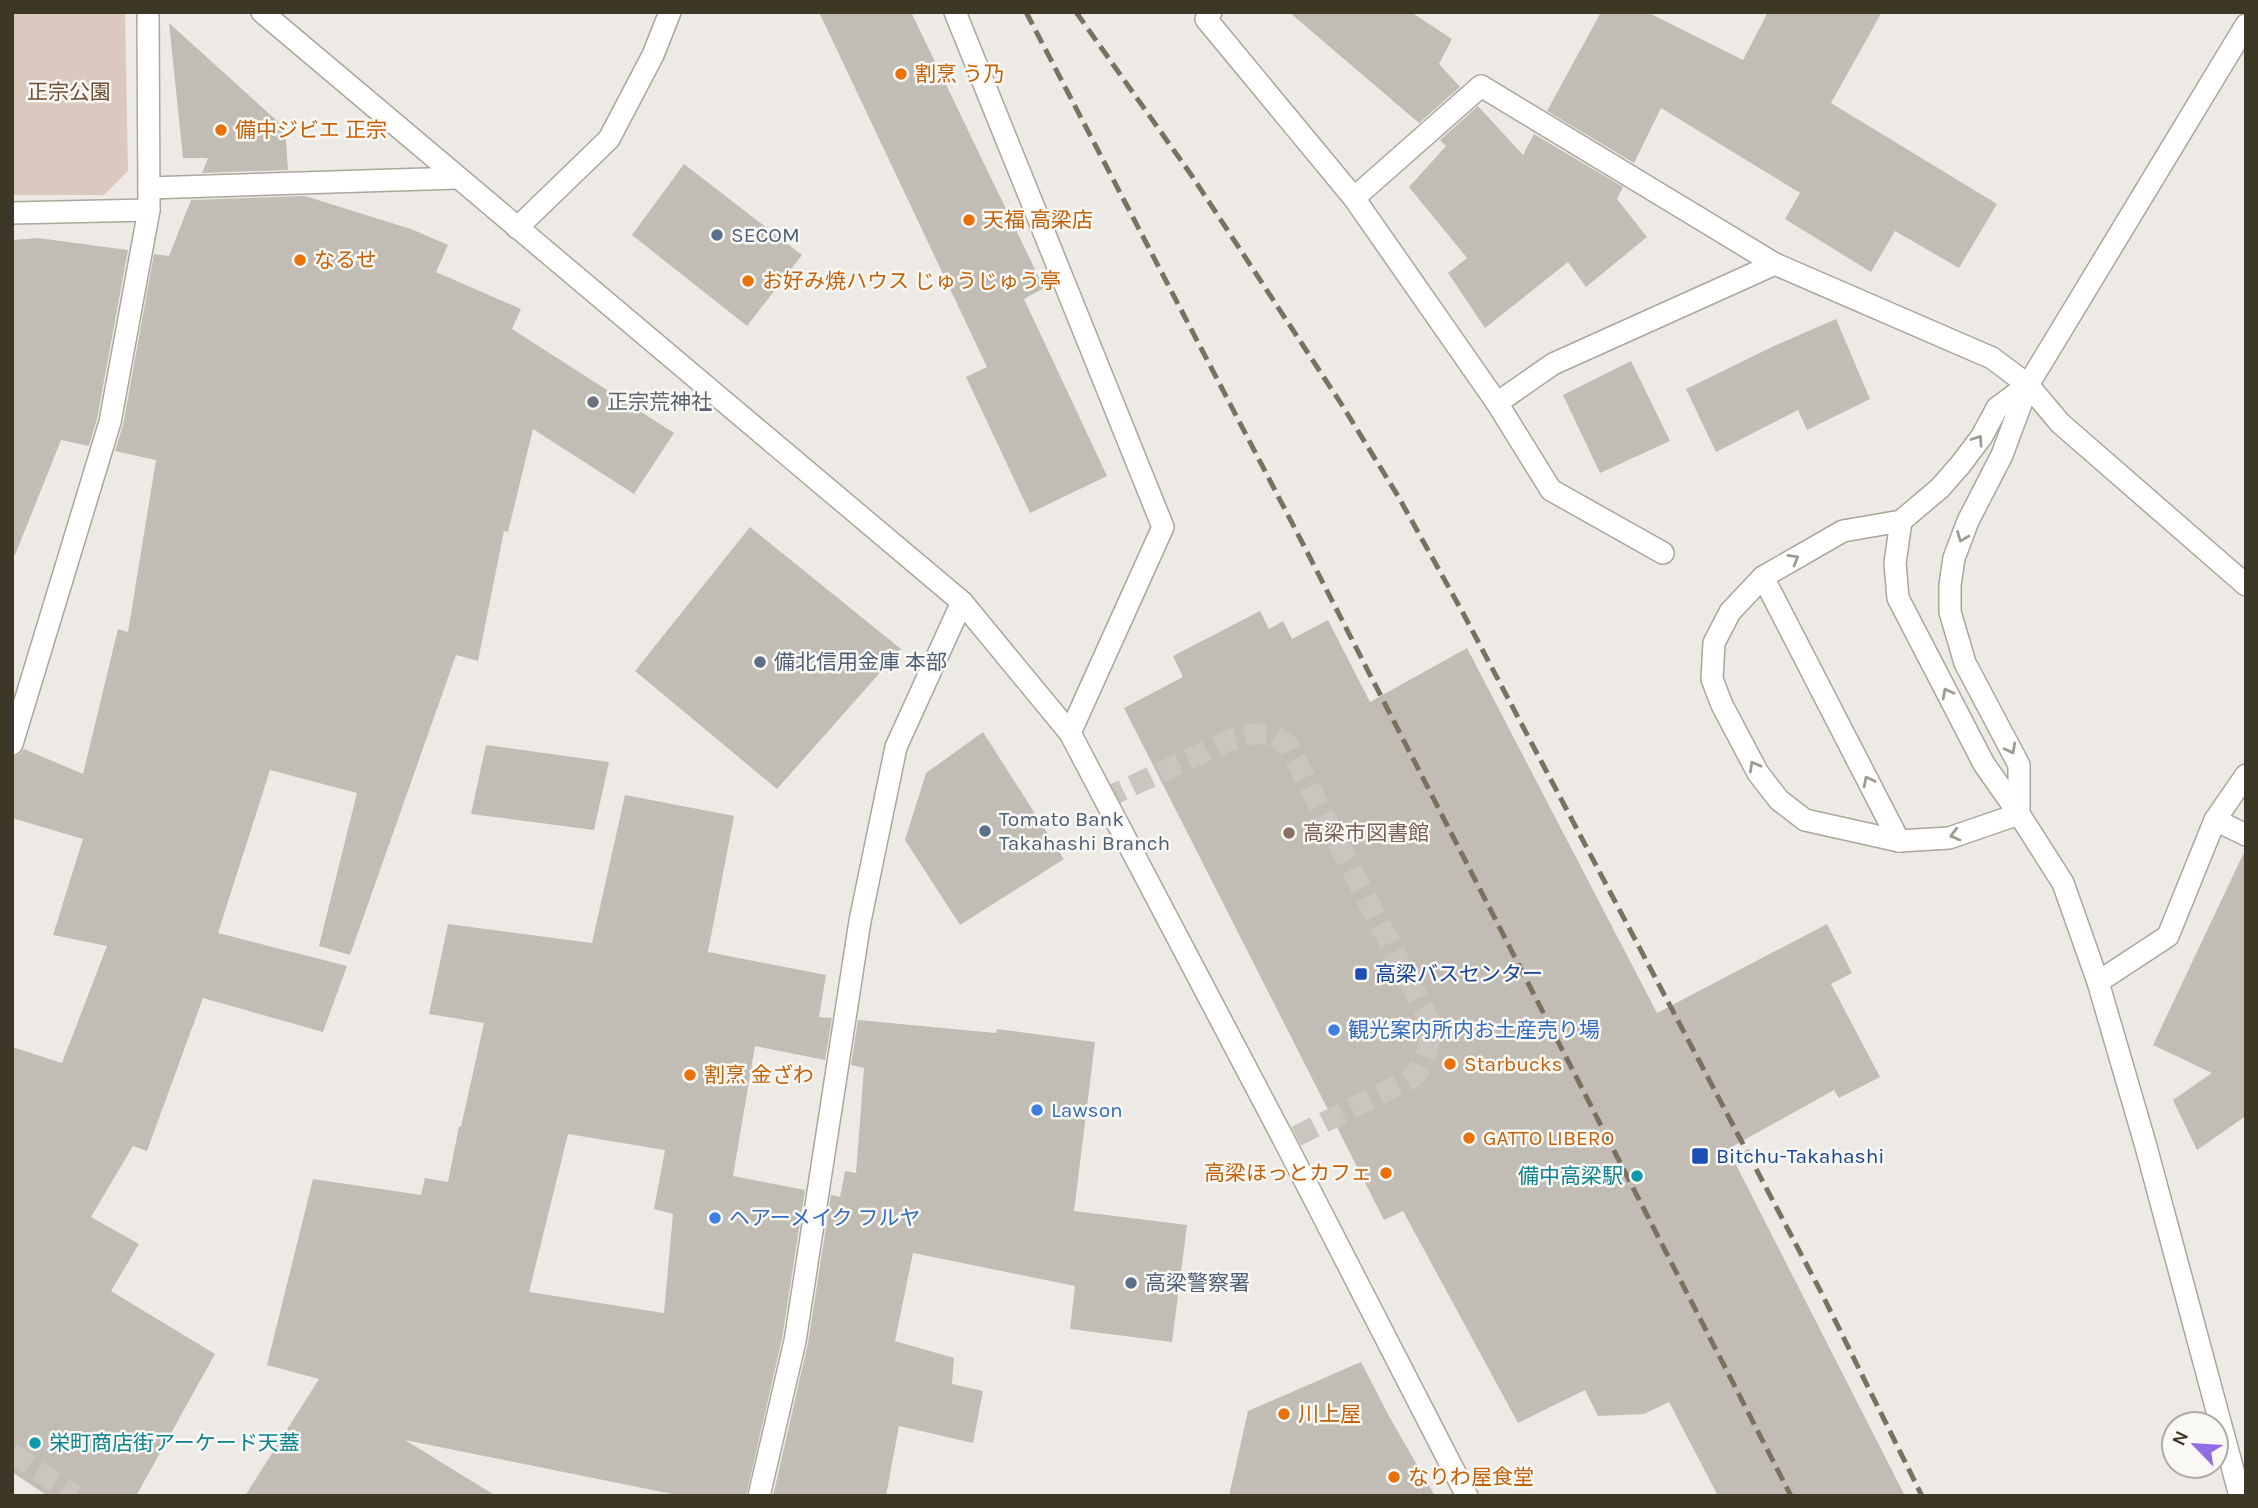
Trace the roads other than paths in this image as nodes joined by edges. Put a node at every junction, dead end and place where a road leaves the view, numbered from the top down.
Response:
1 (148, 12) edge
2 (262, 12) edge
3 (670, 12) edge
4 (955, 12) edge
5 (1206, 15) edge
6 (2246, 25) edge
7 (457, 178) junction
8 (149, 188) junction
9 (1354, 198) junction
10 (149, 210) junction
11 (12, 213) edge
12 (517, 228) junction
13 (1775, 264) junction
14 (2028, 385) junction
15 (1497, 403) junction
16 (1900, 522) junction
17 (1663, 553) dead end
18 (1763, 578) junction
19 (2246, 585) edge
20 (962, 602) junction
21 (1070, 733) junction
22 (12, 744) edge
23 (2246, 775) edge
24 (2020, 814) junction
25 (2215, 820) junction
26 (2246, 835) edge
27 (1899, 841) junction
28 (2098, 982) junction
29 (759, 1496) edge
30 (1467, 1496) edge
31 (2240, 1496) edge

1 - 8 street
2 - 7 street
3 - 12 street
4 - 21 street
5 - 9 street
6 - 14 street
7 - 8 street
7 - 12 street
8 - 10 street
9 - 13 street
9 - 15 street
10 - 11 street
10 - 22 street
12 - 20 street
13 - 14 street
13 - 15 street
16 -> 14 street
14 - 19 street
14 -> 24 street
15 - 17 street
18 -> 16 street
24 -> 16 street
27 -> 18 street
27 -> 18 street
20 - 21 street
20 - 29 street
21 - 30 street
23 - 25 street
24 -> 27 street
24 - 28 street
25 - 26 street
25 - 28 street
28 - 31 street

